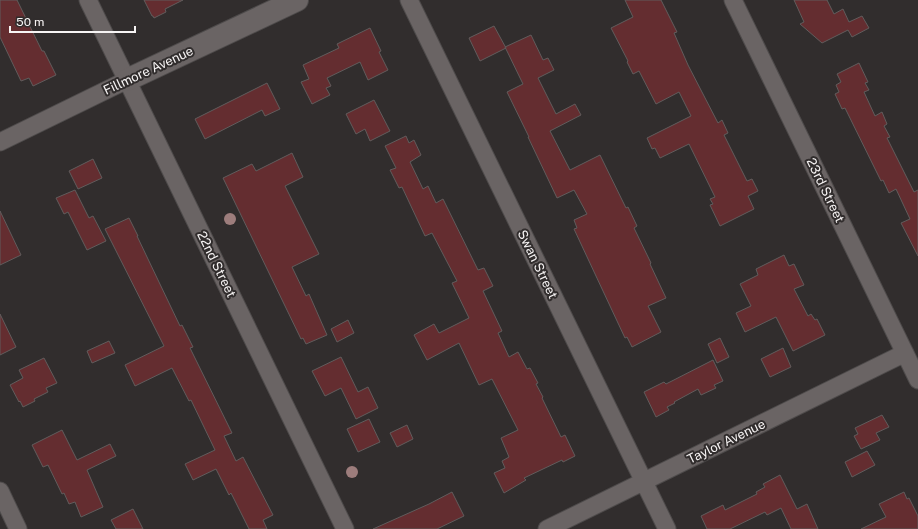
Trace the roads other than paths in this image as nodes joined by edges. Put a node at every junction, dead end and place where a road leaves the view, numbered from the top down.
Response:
1 (88, 0) edge
2 (297, 0) edge
3 (409, 0) edge
4 (733, 0) edge
5 (127, 80) junction
6 (0, 142) edge
7 (905, 352) junction
8 (918, 380) edge
9 (644, 481) junction
10 (0, 491) edge
11 (18, 529) edge
12 (345, 529) edge
13 (547, 529) edge
14 (667, 529) edge

1 - 5 street, 22nd Street
2 - 5 street, Fillmore Avenue
3 - 9 street, Swan Street
4 - 7 street, 23rd Street
5 - 6 street, Fillmore Avenue
5 - 12 street, 22nd Street
7 - 8 street, 23rd Street
7 - 9 street, Taylor Avenue
9 - 13 street, Taylor Avenue
9 - 14 street, Swan Street
10 - 11 street

